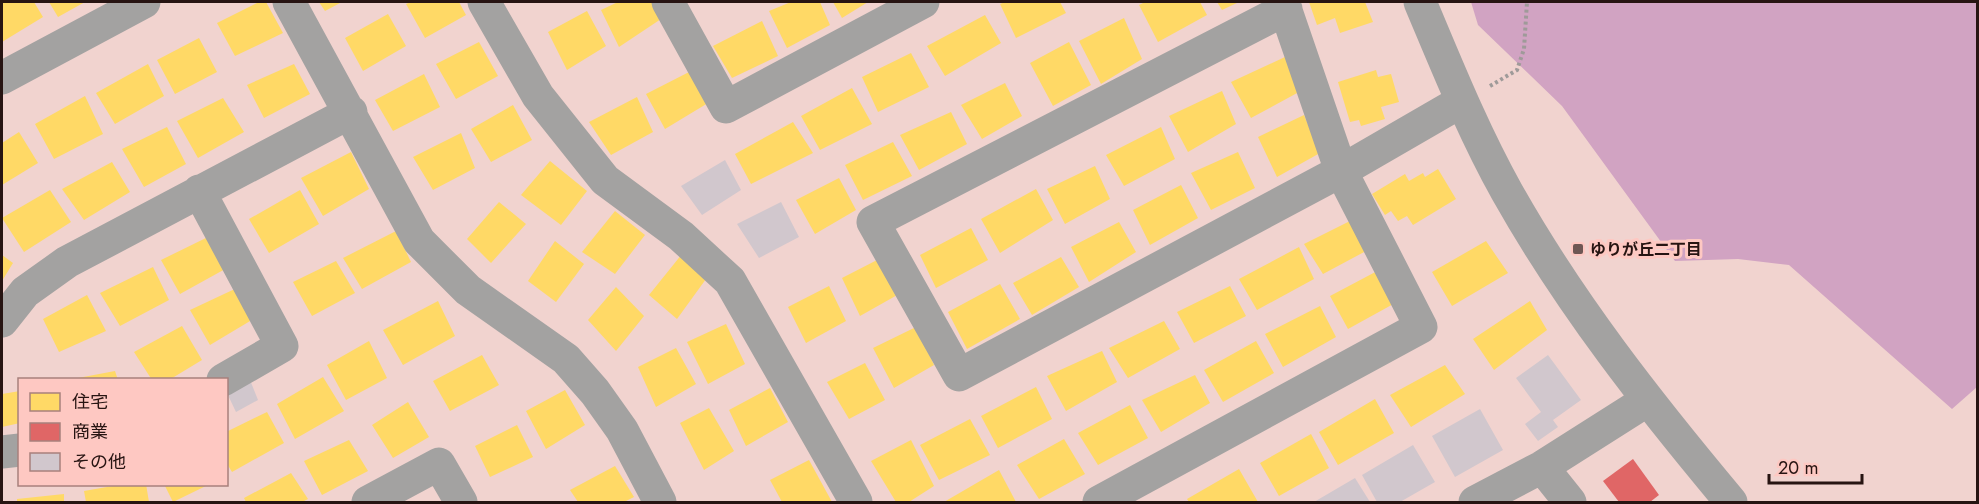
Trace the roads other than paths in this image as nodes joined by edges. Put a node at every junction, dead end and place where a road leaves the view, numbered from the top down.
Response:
1 (144, 2) edge
2 (289, 2) edge
3 (484, 2) edge
4 (668, 2) edge
5 (923, 2) edge
6 (1420, 2) edge
7 (1285, 5) edge
8 (2, 78) edge
9 (1476, 93) junction
10 (351, 112) junction
11 (1341, 171) junction
12 (199, 191) junction
13 (2, 321) edge
14 (226, 378) edge
15 (1646, 401) junction
16 (18, 450) edge
17 (2, 452) edge
18 (1542, 467) junction
19 (368, 502) edge
20 (461, 502) edge
21 (660, 502) edge
22 (856, 502) edge
23 (1099, 502) edge
24 (1475, 502) edge
25 (1570, 502) edge
26 (1731, 502) edge

1 - 8 street
2 - 10 street
3 - 22 street
4 - 5 street
6 - 9 street
7 - 11 street
7 - 11 street
9 - 11 street
9 - 15 street
10 - 12 street
10 - 21 street
11 - 23 street
12 - 13 street
12 - 14 street
15 - 18 street
15 - 26 street
16 - 17 street
18 - 24 street
18 - 25 street
19 - 20 street

